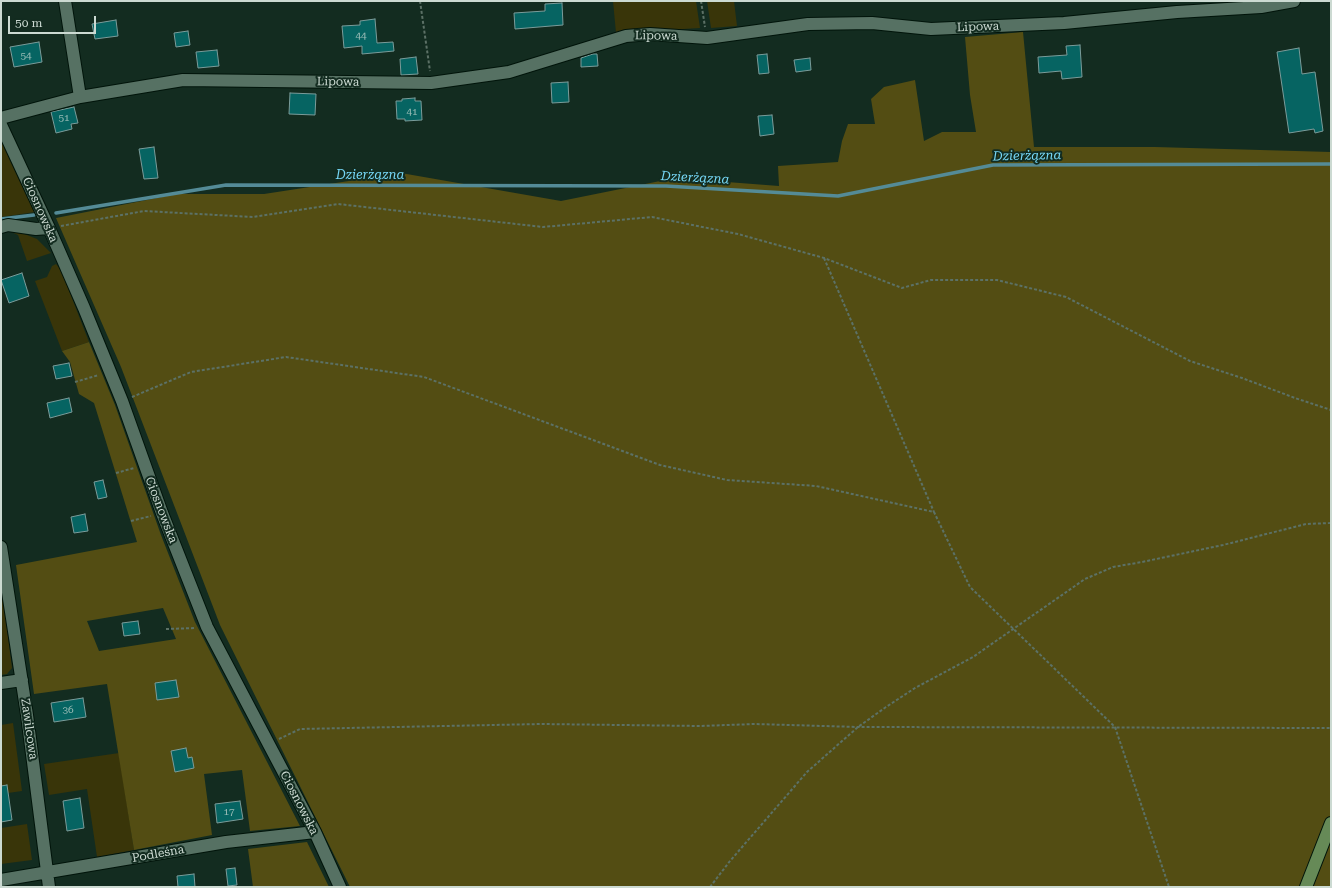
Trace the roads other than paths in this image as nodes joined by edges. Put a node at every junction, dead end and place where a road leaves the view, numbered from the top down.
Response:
1 (65, 1) edge
2 (1294, 1) edge
3 (80, 97) junction
4 (1, 118) edge
5 (1, 125) edge
6 (1, 227) edge
7 (49, 228) junction
8 (1, 547) edge
9 (22, 680) junction
10 (1, 683) edge
11 (1331, 823) edge
12 (315, 832) junction
13 (48, 872) junction
14 (1, 880) edge
15 (49, 887) edge
16 (340, 887) edge
17 (1306, 887) edge

1 - 3 street
2 - 3 street, Lipowa
3 - 4 street, Lipowa
5 - 7 street, Ciosnowska
6 - 7 street
7 - 12 street, Ciosnowska
8 - 9 street, Zawilcowa
9 - 10 street
9 - 13 street, Zawilcowa
11 - 17 main road
12 - 13 street, Podleśna
12 - 16 street, Ciosnowska
13 - 14 street, Podleśna
13 - 15 street, Zawilcowa

